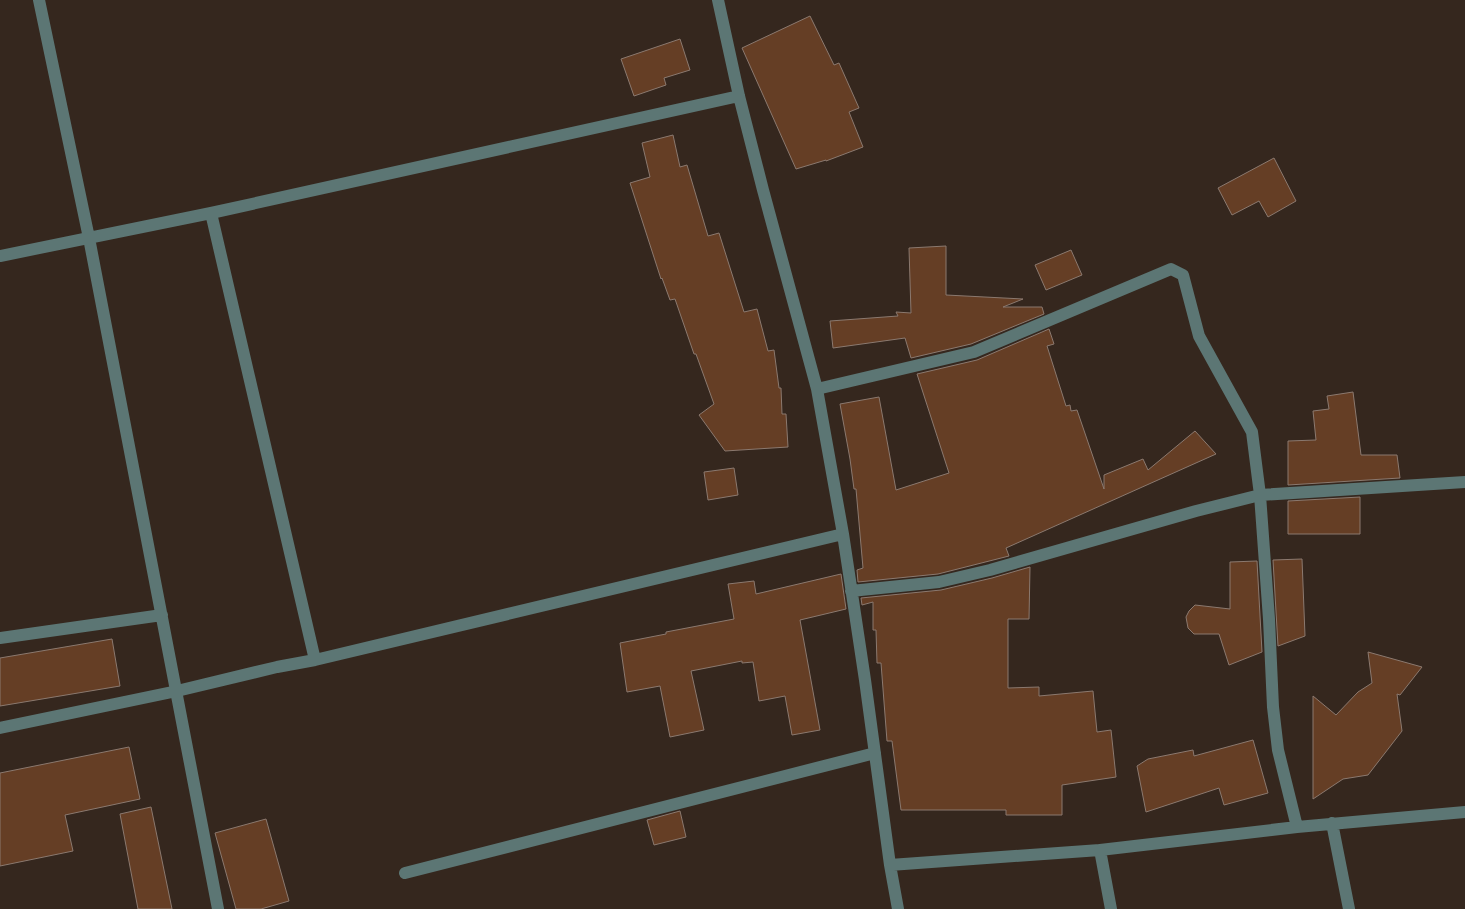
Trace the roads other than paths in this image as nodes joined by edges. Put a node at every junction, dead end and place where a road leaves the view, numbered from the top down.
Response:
1 (39, 0) edge
2 (718, 0) edge
3 (739, 96) junction
4 (211, 213) junction
5 (89, 238) junction
6 (0, 256) edge
7 (817, 389) junction
8 (1465, 482) edge
9 (1260, 495) junction
10 (843, 534) junction
11 (850, 591) junction
12 (162, 615) junction
13 (0, 638) edge
14 (315, 660) junction
15 (177, 691) junction
16 (0, 728) edge
17 (875, 753) junction
18 (1465, 812) edge
19 (1332, 824) junction
20 (1297, 827) junction
21 (1100, 850) junction
22 (890, 865) junction
23 (405, 873) dead end
24 (218, 909) edge
25 (898, 909) edge
26 (1112, 909) edge
27 (1349, 909) edge

1 - 5 street
2 - 3 street
3 - 4 street
3 - 7 street
4 - 5 street
4 - 14 street
5 - 6 street
5 - 12 street
7 - 9 street
7 - 10 street
8 - 9 street
9 - 11 street
9 - 20 street
10 - 11 street
10 - 14 street
11 - 17 street
12 - 13 street
12 - 15 street
14 - 15 street
15 - 16 street
15 - 24 street
17 - 22 street
17 - 23 street
18 - 19 street
19 - 20 street
19 - 27 street
20 - 21 street
21 - 22 street
21 - 26 street
22 - 25 street

